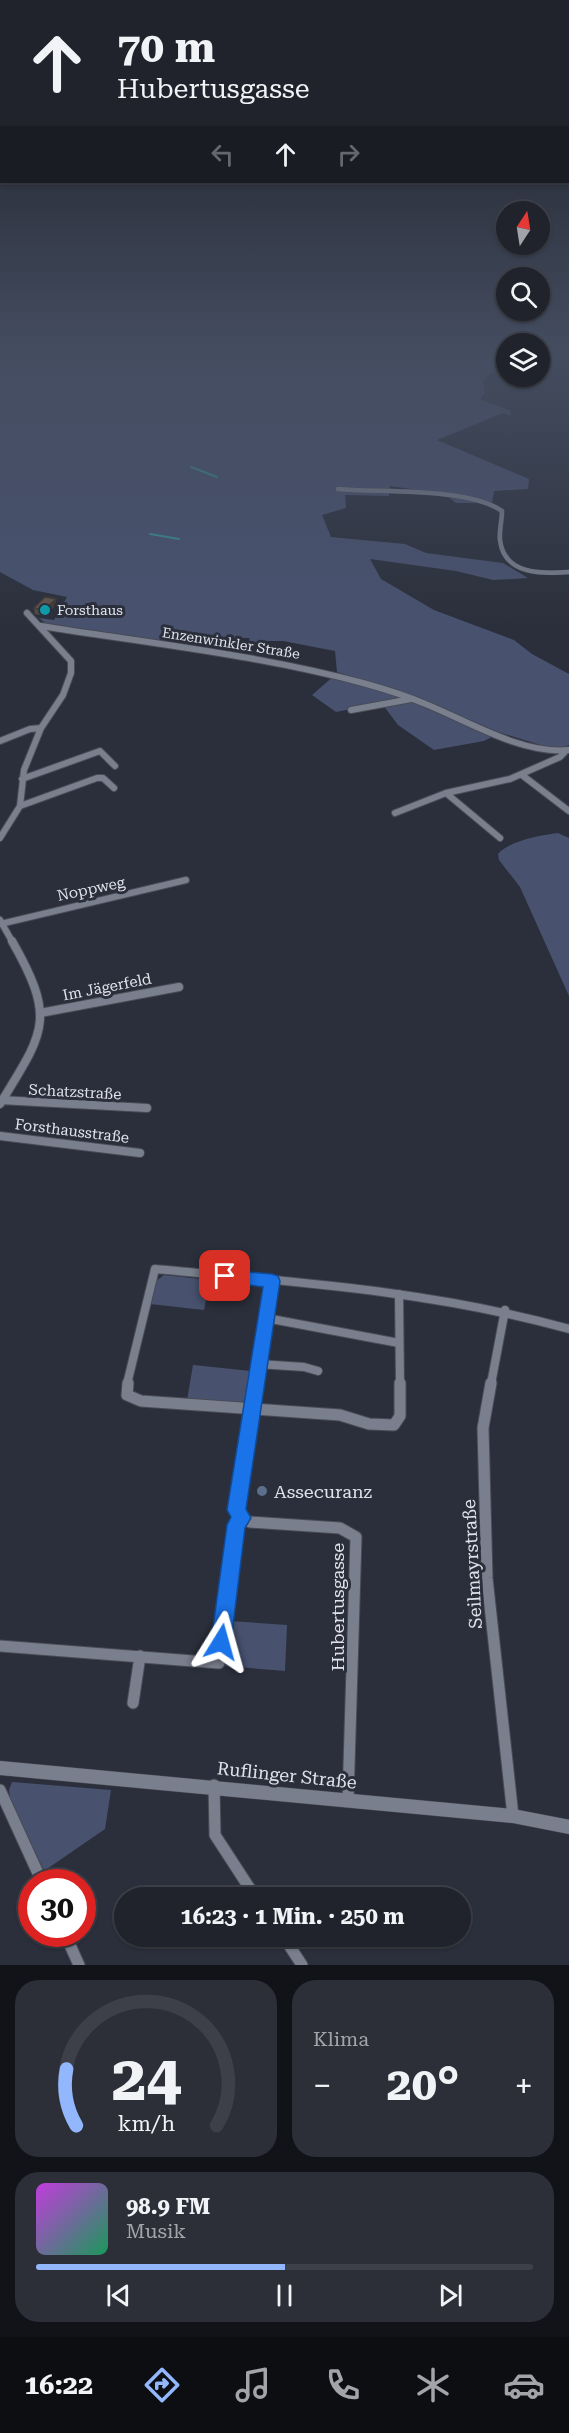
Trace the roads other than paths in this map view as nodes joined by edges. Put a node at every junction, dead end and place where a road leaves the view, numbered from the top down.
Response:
1 (338, 489) dead end
2 (569, 572) edge
3 (27, 613) dead end
4 (41, 626) junction
5 (413, 699) junction
6 (351, 710) dead end
7 (41, 728) junction
8 (0, 741) edge
9 (567, 751) edge
10 (115, 766) dead end
11 (522, 775) junction
12 (22, 779) junction
13 (114, 788) dead end
14 (446, 793) junction
15 (20, 806) junction
16 (569, 810) edge
17 (395, 813) dead end
18 (0, 838) edge
19 (500, 838) dead end
20 (186, 880) dead end
21 (1, 922) edge
22 (179, 987) dead end
23 (40, 1013) junction
24 (1, 1101) edge
25 (147, 1108) dead end
26 (0, 1136) edge
27 (140, 1154) dead end
28 (272, 1281) junction
29 (399, 1294) junction
30 (505, 1310) junction
31 (266, 1318) junction
32 (569, 1329) edge
33 (399, 1343) junction
34 (258, 1364) junction
35 (318, 1371) dead end
36 (251, 1409) junction
37 (241, 1518) junction
38 (0, 1646) edge
39 (140, 1656) junction
40 (133, 1703) dead end
41 (0, 1768) edge
42 (214, 1785) junction
43 (0, 1790) edge
44 (348, 1799) junction
45 (513, 1816) junction
46 (569, 1827) edge
47 (36, 1869) edge
48 (249, 1887) edge
49 (71, 1947) edge
50 (290, 1947) edge
51 (79, 1965) edge
52 (302, 1965) edge

1 - 2 street
3 - 4 street
4 - 5 street, Enzenwinkler Straße
4 - 7 street
5 - 6 street
5 - 9 street, Enzenwinkler Straße
7 - 8 street
7 - 12 street
9 - 11 street
10 - 12 street
11 - 14 street
11 - 16 street
12 - 15 street
13 - 15 street
14 - 17 street
14 - 19 street
15 - 18 street
20 - 21 street, Noppweg
21 - 23 street, Forsthausstraße
22 - 23 street, Im Jägerfeld
23 - 24 street, Forsthausstraße
24 - 25 street, Schatzstraße
26 - 27 street, Forsthausstraße
28 - 29 street
28 - 31 street
28 - 36 street
29 - 30 street
29 - 33 street
30 - 32 street
30 - 45 street, Seilmayrstraße
31 - 33 street
31 - 34 street
33 - 36 street
34 - 35 street
34 - 36 street
36 - 37 street
37 - 39 street
37 - 44 street, Hubertusgasse
38 - 39 street
39 - 40 street
41 - 42 street, Ruflinger Straße
42 - 44 street, Ruflinger Straße
42 - 48 street
43 - 47 street
44 - 45 street, Ruflinger Straße
45 - 46 street, Ruflinger Straße
49 - 51 street
50 - 52 street

